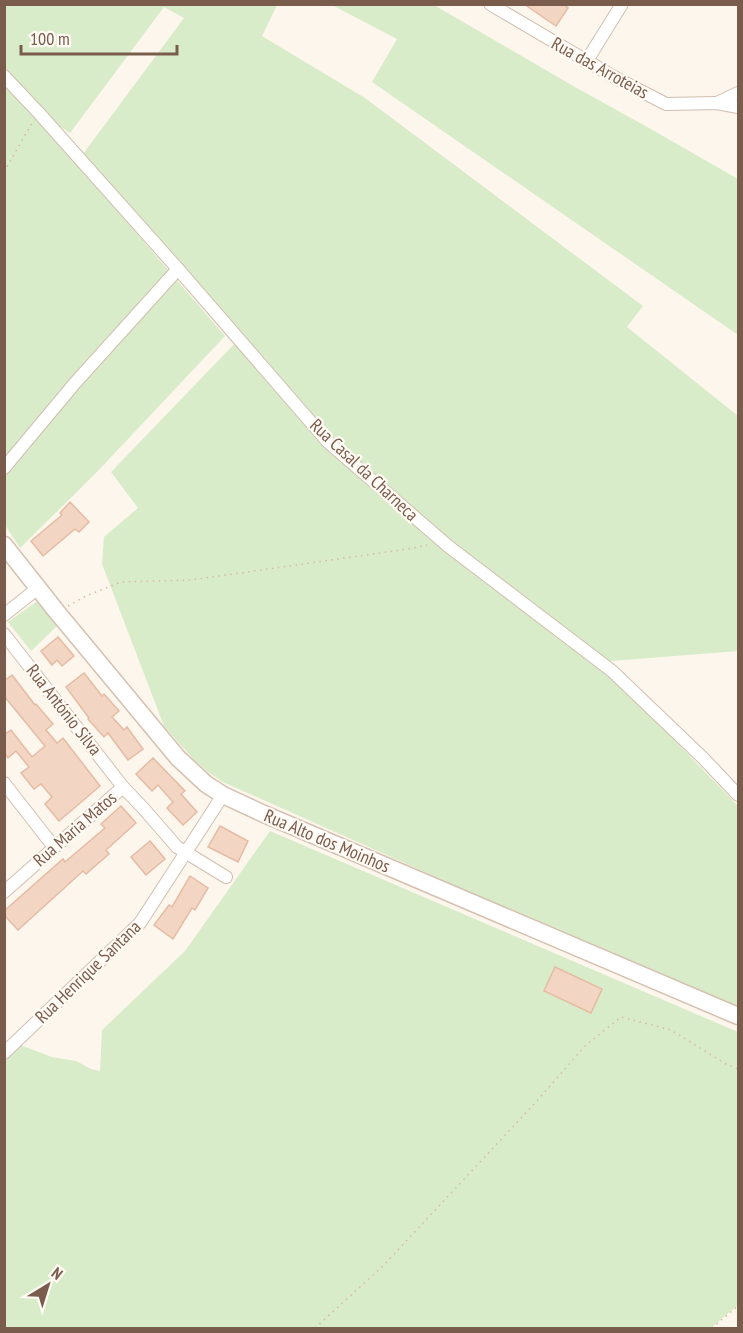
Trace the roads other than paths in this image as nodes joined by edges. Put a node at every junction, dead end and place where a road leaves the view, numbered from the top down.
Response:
1 (490, 4) edge
2 (622, 4) edge
3 (586, 62) junction
4 (4, 76) edge
5 (738, 93) edge
6 (717, 103) junction
7 (738, 107) edge
8 (178, 269) junction
9 (4, 468) edge
10 (4, 545) edge
11 (38, 588) junction
12 (4, 615) edge
13 (4, 634) edge
14 (4, 783) edge
15 (123, 787) junction
16 (223, 795) junction
17 (738, 795) edge
18 (54, 847) junction
19 (186, 854) junction
20 (226, 877) dead end
21 (4, 892) edge
22 (738, 1016) edge
23 (4, 1053) edge

1 - 3 street, Rua das Arroteias
2 - 3 street
3 - 6 street, Rua das Arroteias
4 - 8 street, Rua Casal da Charneca
5 - 6 street, Rua das Arroteias
6 - 7 street, Rua das Arroteias
8 - 9 street
8 - 17 street, Rua Casal da Charneca
10 - 11 street, Rua Alto dos Moinhos
11 - 12 street
11 - 16 street, Rua Alto dos Moinhos
13 - 15 street, Rua António Silva
14 - 18 street
15 - 18 street, Rua Maria Matos
15 - 19 street, Rua Maria Matos
16 - 19 street, Rua Henrique Santana
16 - 22 street, Rua Alto dos Moinhos
18 - 21 street, Rua Maria Matos
19 - 20 street, Rua Maria Matos
19 - 23 street, Rua Henrique Santana

